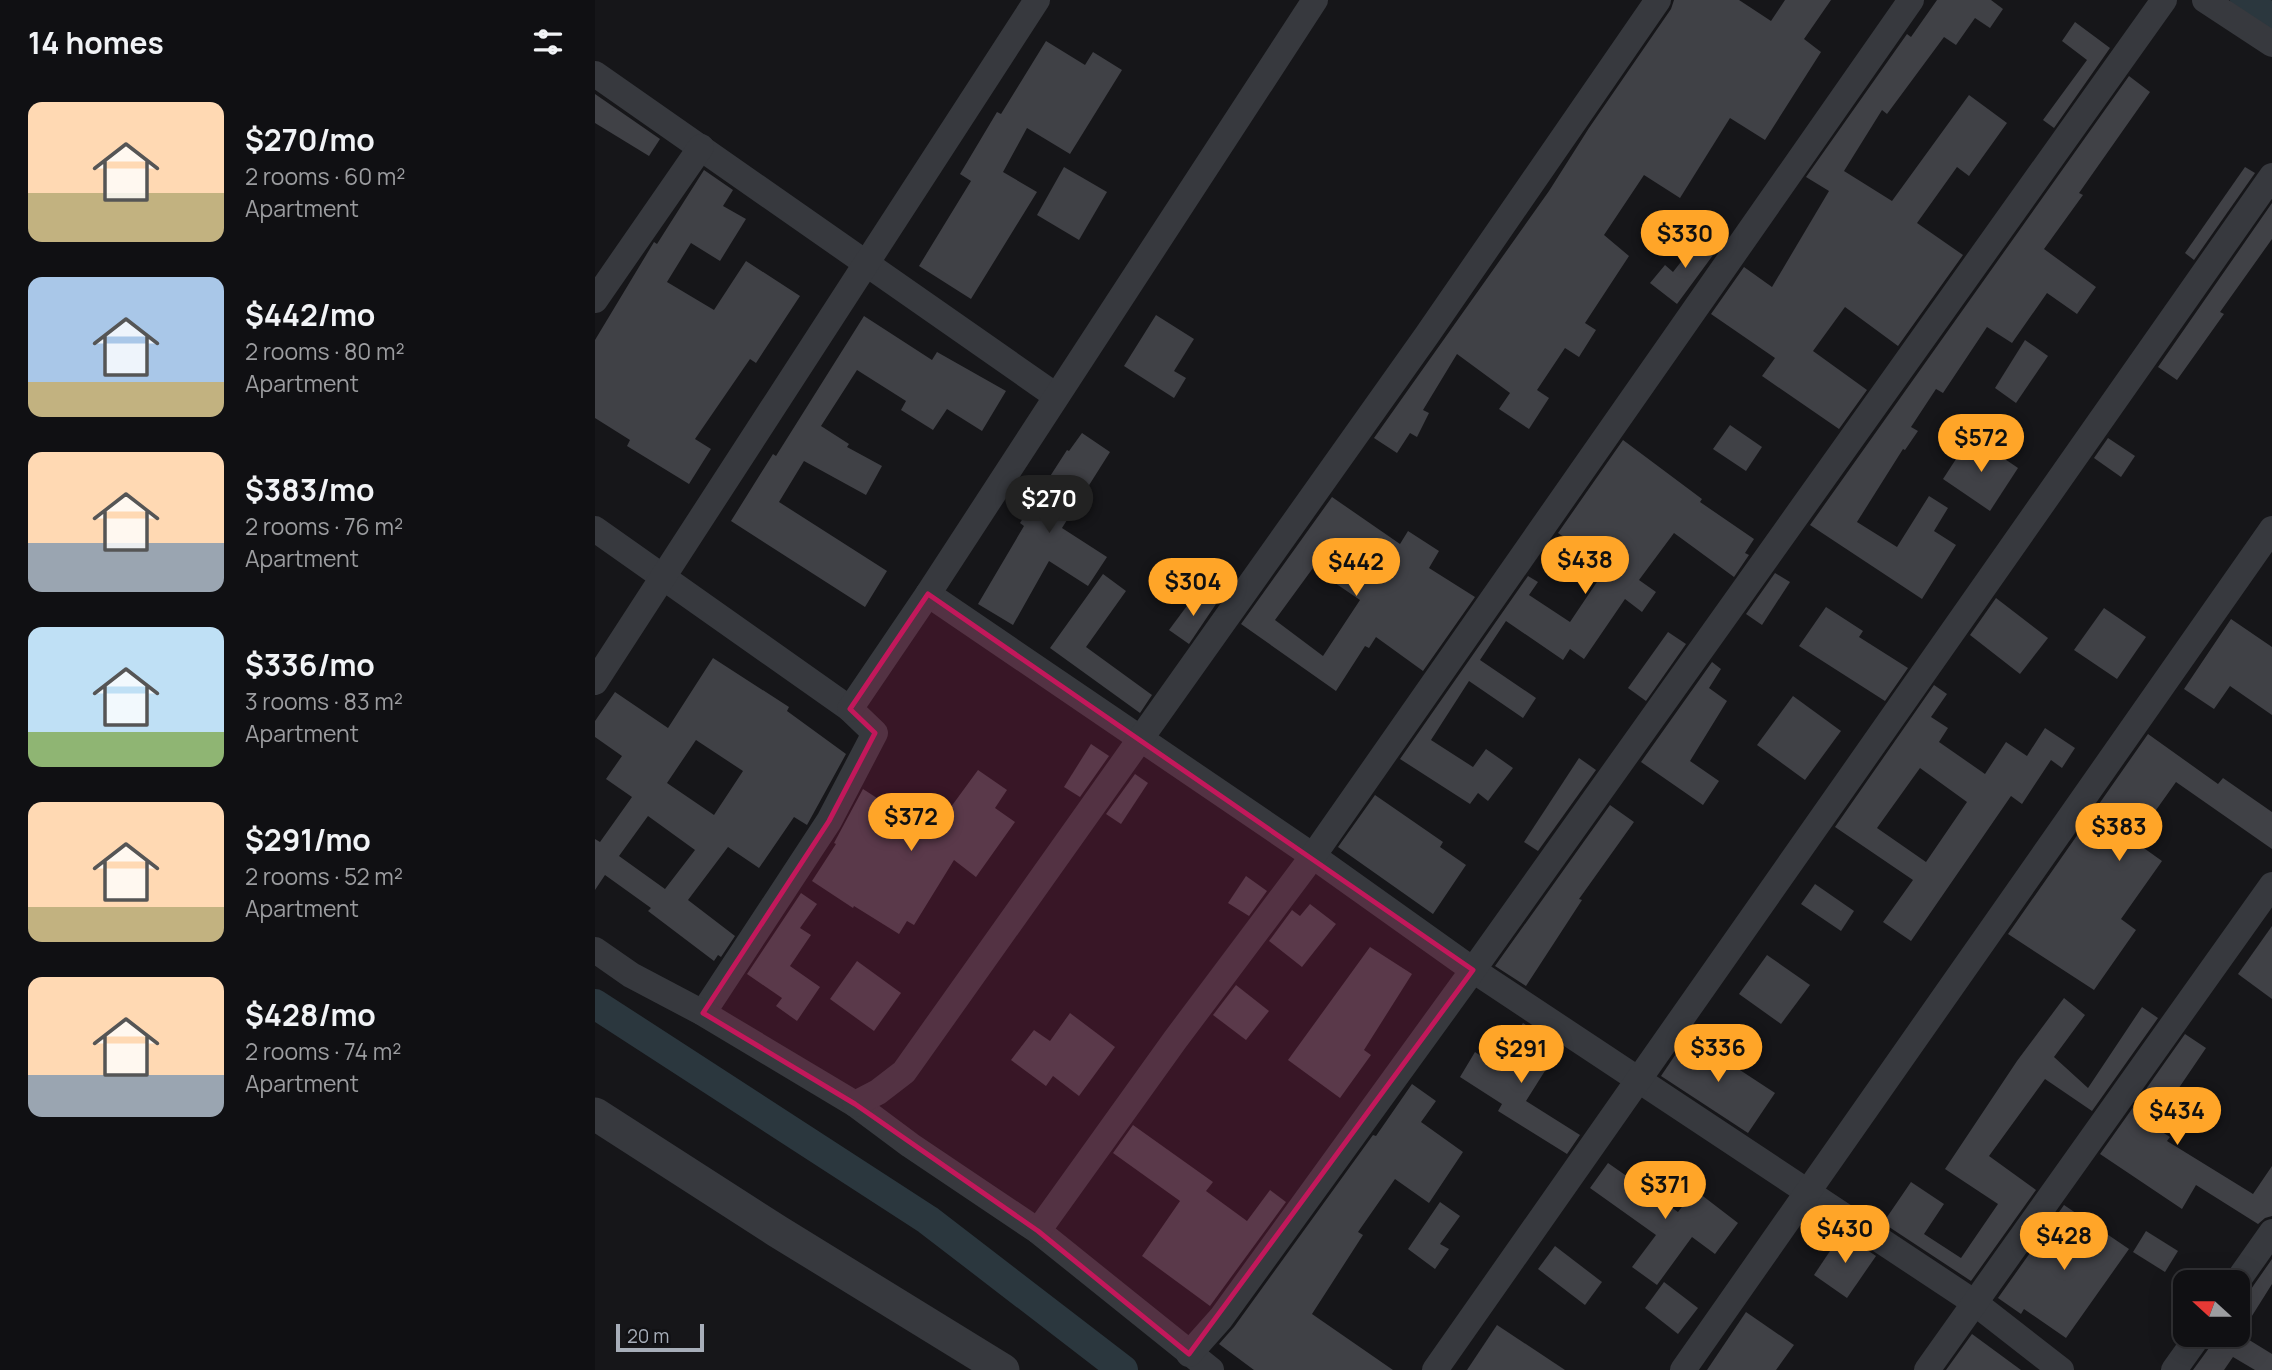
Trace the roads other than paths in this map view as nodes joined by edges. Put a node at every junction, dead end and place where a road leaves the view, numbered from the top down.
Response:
1 (1037, 0) edge
2 (1315, 0) edge
3 (1658, 0) edge
4 (1912, 0) edge
5 (2164, 0) edge
6 (2205, 0) edge
7 (2272, 44) edge
8 (595, 74) edge
9 (701, 147) junction
10 (2272, 176) edge
11 (866, 264) junction
12 (595, 300) edge
13 (1056, 396) junction
14 (595, 529) edge
15 (2272, 529) edge
16 (663, 577) junction
17 (928, 594) junction
18 (595, 682) edge
19 (850, 709) junction
20 (1140, 738) junction
21 (1313, 856) junction
22 (2272, 885) edge
23 (595, 950) edge
24 (1473, 970) junction
25 (703, 1013) junction
26 (1639, 1081) junction
27 (855, 1104) junction
28 (595, 1114) edge
29 (1808, 1193) junction
30 (1038, 1231) junction
31 (2272, 1232) edge
32 (2245, 1270) edge
33 (1975, 1303) junction
34 (2190, 1348) edge
35 (1189, 1354) junction
36 (1003, 1370) edge
37 (1210, 1370) edge
38 (1435, 1370) edge
39 (1683, 1370) edge
40 (1927, 1370) edge
41 (2061, 1370) edge
42 (2174, 1370) edge

1 - 11 street
2 - 13 street
3 - 20 street
4 - 21 street
5 - 24 street
6 - 7 street
8 - 9 street
9 - 11 street
9 - 12 street
10 - 26 street
11 - 13 street
11 - 16 street
13 - 17 street
14 - 16 street
15 - 29 street
16 - 18 street
16 - 19 street
17 - 19 street
17 - 20 street
19 - 25 street
20 - 21 street
20 - 27 street
21 - 24 street
21 - 30 street
22 - 33 street
23 - 25 street
24 - 26 street
24 - 35 street
25 - 27 street
26 - 29 street
26 - 38 street
27 - 30 street
28 - 36 street
29 - 33 street
29 - 39 street
30 - 35 street
31 - 32 street
33 - 40 street
33 - 41 street
34 - 42 street
35 - 37 street

